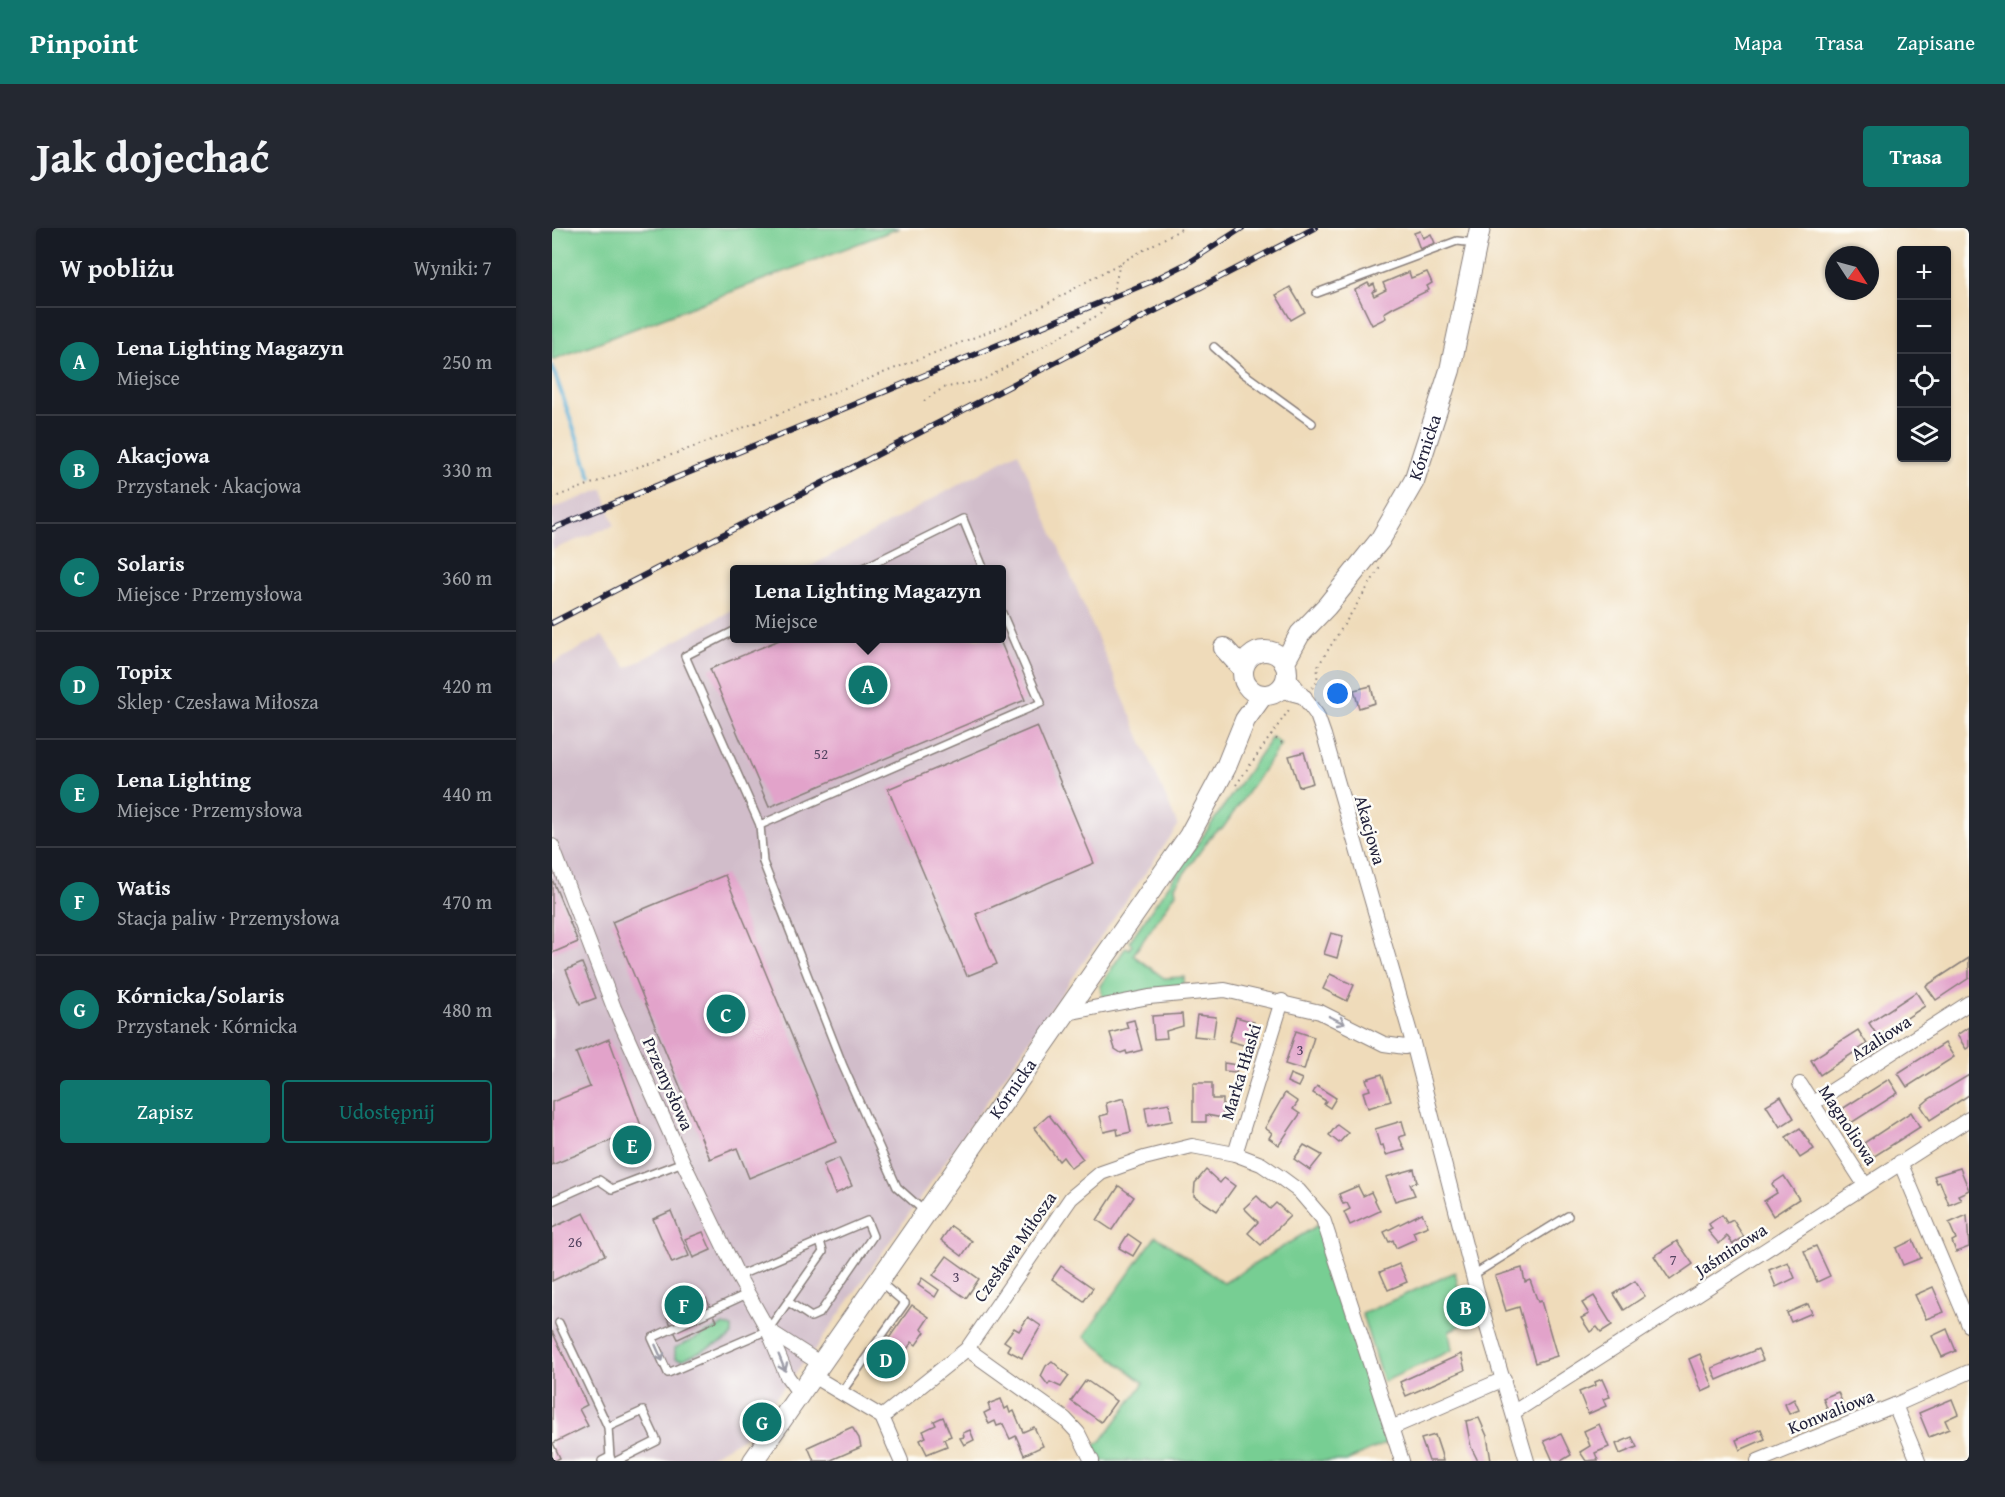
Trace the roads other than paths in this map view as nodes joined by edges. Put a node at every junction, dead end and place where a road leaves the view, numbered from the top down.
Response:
1 (1479, 236) edge
2 (1317, 293) dead end
3 (1214, 346) dead end
4 (1312, 423) dead end
5 (870, 565) edge
6 (982, 565) edge
7 (1006, 620) edge
8 (730, 634) edge
9 (1265, 673) junction
10 (760, 825) junction
11 (552, 846) edge
12 (1282, 1001) junction
13 (1969, 1003) edge
14 (1067, 1013) junction
15 (1413, 1043) junction
16 (1800, 1084) dead end
17 (1813, 1103) junction
18 (1969, 1119) edge
19 (1235, 1154) junction
20 (683, 1162) junction
21 (1900, 1162) junction
22 (1865, 1185) junction
23 (552, 1201) edge
24 (927, 1213) junction
25 (1568, 1216) dead end
26 (820, 1241) junction
27 (1473, 1275) junction
28 (738, 1276) junction
29 (879, 1281) junction
30 (747, 1294) junction
31 (790, 1303) junction
32 (559, 1323) dead end
33 (1969, 1325) edge
34 (768, 1330) junction
35 (967, 1349) junction
36 (817, 1370) junction
37 (1969, 1372) edge
38 (1504, 1379) junction
39 (800, 1394) junction
40 (841, 1394) junction
41 (1895, 1405) junction
42 (1514, 1412) junction
43 (882, 1417) junction
44 (608, 1427) junction
45 (1391, 1428) junction
46 (758, 1454) edge
47 (613, 1460) edge
48 (602, 1461) edge
49 (744, 1461) edge
50 (901, 1461) edge
51 (1092, 1461) edge
52 (1402, 1461) edge
53 (1527, 1461) edge
54 (1758, 1461) edge
55 (1918, 1461) edge

1 - 2 lane
1 - 9 street, Kórnicka
3 - 4 lane
5 - 6 lane
7 - 10 lane
8 - 10 lane
9 - 14 street, Kórnicka
9 - 15 street, Akacjowa
10 - 24 lane
11 - 20 street, Przemysłowa
12 - 14 street
12 -> 15 street
12 - 19 street, Marka Hłaski
13 - 17 street, Azaliowa
14 - 24 street, Kórnicka
15 - 27 street, Akacjowa
16 - 17 street, Magnoliowa
17 - 22 street, Magnoliowa
18 - 21 street, Jaśminowa
19 - 35 street, Czesława Miłosza
19 - 45 street, Czesława Miłosza
20 - 23 lane
20 - 28 street, Przemysłowa
21 - 22 street, Jaśminowa
21 - 33 street
22 - 42 street, Jaśminowa
24 - 29 street, Kórnicka
25 - 27 lane
26 - 28 lane
26 - 31 lane
26 - 31 lane
27 - 38 street, Akacjowa
28 - 30 street, Przemysłowa
29 - 36 street, Kórnicka
29 - 40 lane
30 - 34 street, Przemysłowa
30 -> 34 lane
31 - 34 lane
32 - 44 lane
34 - 36 street, Przemysłowa
34 -> 39 street, Przemysłowa
35 - 43 street, Czesława Miłosza
35 - 51 street
36 - 39 street, Kórnicka
36 - 40 street, Przemysłowa
37 - 41 street
38 - 42 street, Akacjowa
38 - 45 street
39 - 46 street, Kórnicka
40 - 43 street, Przemysłowa
41 - 54 street, Konwaliowa
41 - 55 street, Konwaliowa
42 - 53 street, Akacjowa
43 - 50 street
44 - 47 lane
44 - 47 lane
45 - 52 street, Czesława Miłosza
46 - 49 street, Kórnicka
47 - 48 lane

